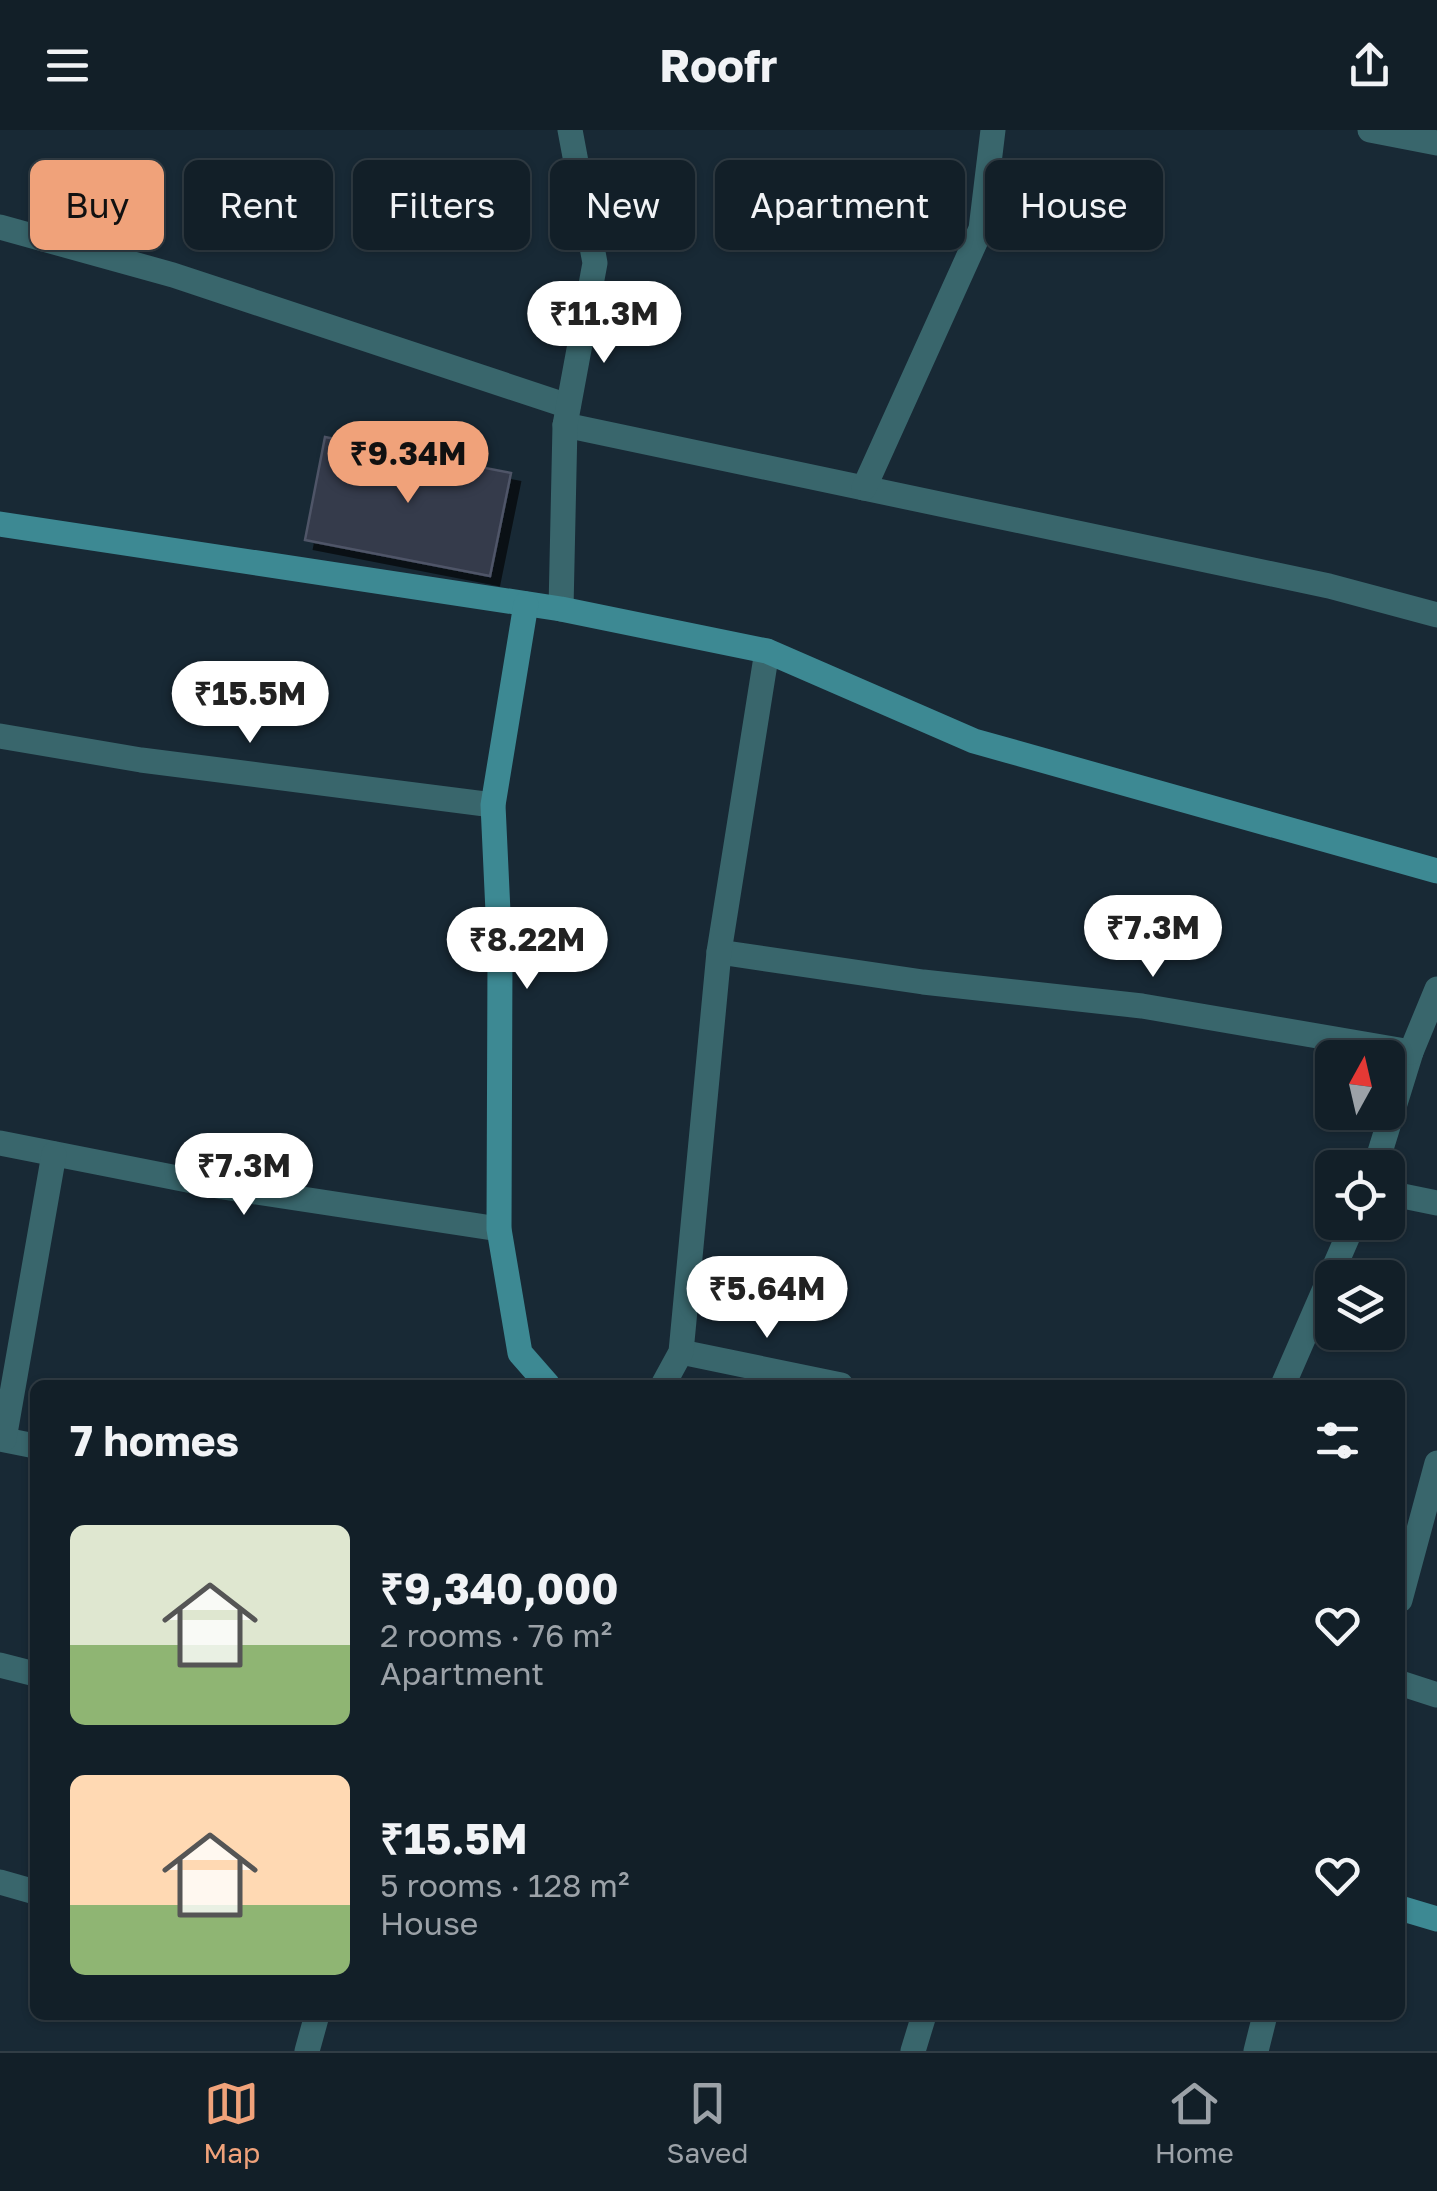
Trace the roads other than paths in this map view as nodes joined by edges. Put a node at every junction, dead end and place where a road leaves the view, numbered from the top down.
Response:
1 (570, 130) edge
2 (993, 130) edge
3 (1370, 130) edge
4 (1437, 143) edge
5 (0, 228) edge
6 (566, 416) junction
7 (864, 488) junction
8 (0, 524) edge
9 (526, 604) junction
10 (561, 608) junction
11 (1437, 615) edge
12 (767, 651) junction
13 (0, 736) edge
14 (493, 805) junction
15 (1437, 871) edge
16 (719, 952) junction
17 (1437, 989) edge
18 (1411, 1052) junction
19 (0, 1143) edge
20 (1381, 1150) edge
21 (54, 1154) junction
22 (1405, 1196) edge
23 (1437, 1203) edge
24 (499, 1228) junction
25 (1346, 1240) edge
26 (681, 1352) junction
27 (540, 1380) edge
28 (666, 1380) edge
29 (816, 1380) edge
30 (1284, 1380) edge
31 (2, 1439) edge
32 (30, 1445) edge
33 (1437, 1463) edge
34 (1406, 1556) edge
35 (1437, 1564) edge
36 (0, 1665) edge
37 (30, 1673) edge
38 (1405, 1685) edge
39 (1437, 1695) edge
40 (0, 1882) edge
41 (30, 1891) edge
42 (1405, 1910) edge
43 (1437, 1920) edge
44 (316, 2020) edge
45 (923, 2020) edge
46 (1265, 2020) edge
47 (307, 2051) edge
48 (914, 2051) edge
49 (1256, 2051) edge

1 - 6 street
2 - 7 street
3 - 4 street
5 - 6 street
6 - 7 street
6 - 10 street
7 - 11 street
8 - 9 street
9 - 10 street
9 - 14 street
10 - 12 street
12 - 15 street
12 - 16 street
13 - 14 street
14 - 24 street
16 - 18 street
16 - 26 street
17 - 18 street
18 - 20 street
19 - 21 street
21 - 24 street
21 - 31 street
22 - 23 street
24 - 27 street
25 - 30 street
26 - 28 street
26 - 29 street
31 - 32 street
33 - 34 street
34 - 35 street
36 - 37 street
38 - 39 street
40 - 41 street
42 - 43 street
44 - 47 street
45 - 48 street
46 - 49 street

